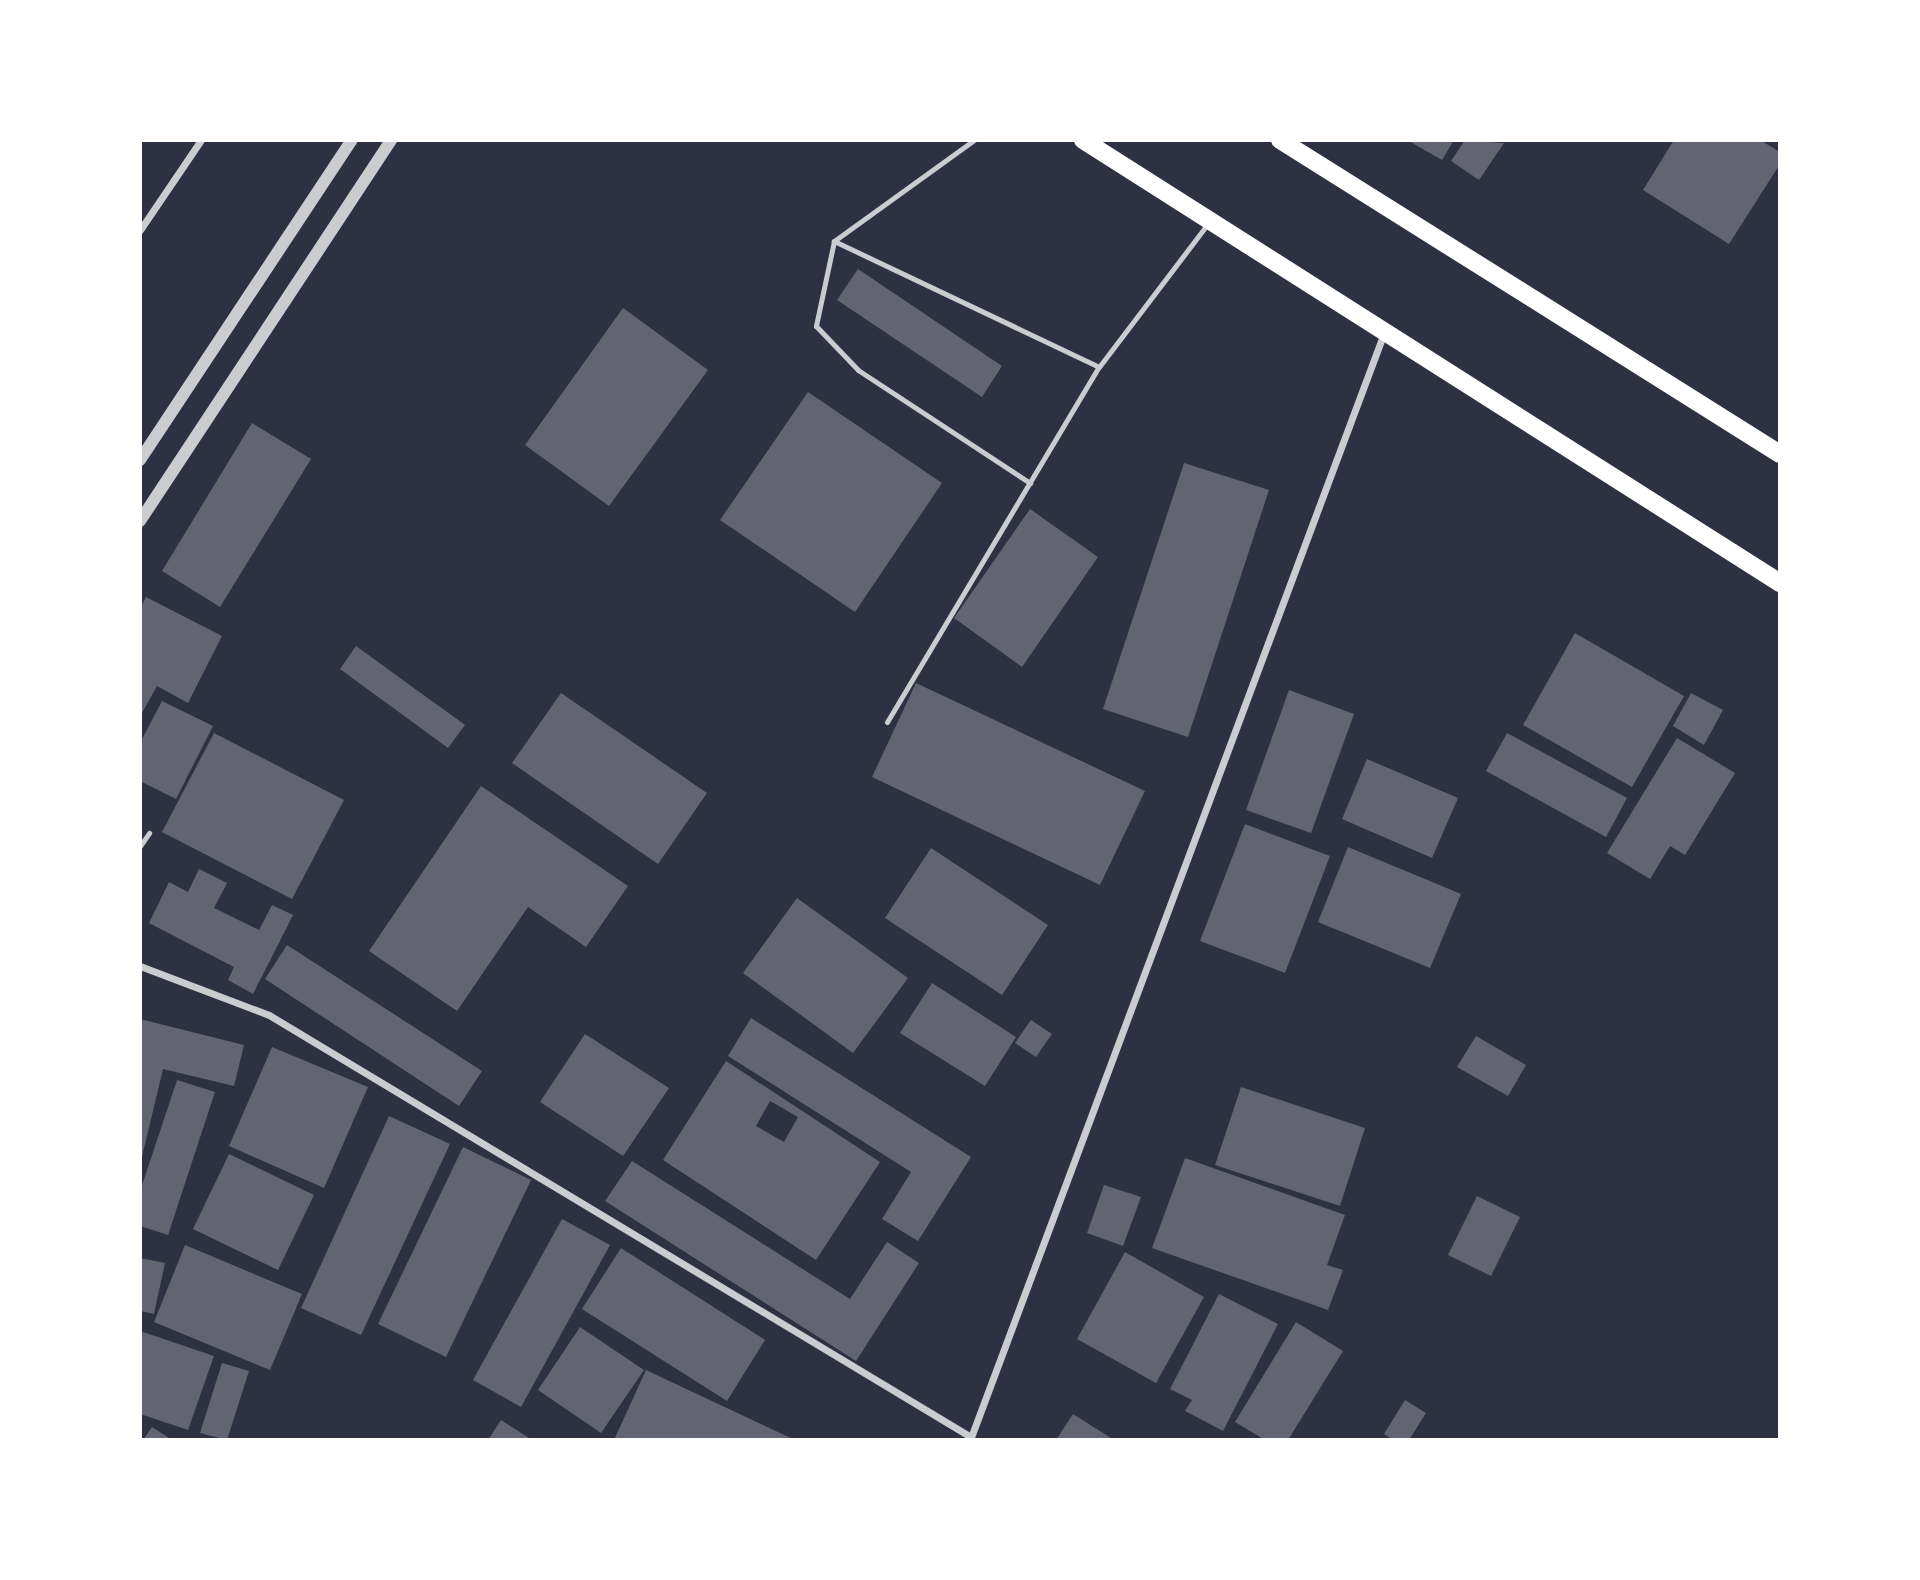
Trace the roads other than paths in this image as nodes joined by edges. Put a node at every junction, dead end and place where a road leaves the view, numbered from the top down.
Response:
1 (201, 140) edge
2 (352, 140) edge
3 (391, 140) edge
4 (974, 140) edge
5 (1083, 140) edge
6 (1280, 140) edge
7 (1212, 219) junction
8 (140, 230) edge
9 (834, 240) junction
10 (1385, 329) junction
11 (1098, 367) junction
12 (1780, 454) edge
13 (140, 460) edge
14 (1030, 483) junction
15 (140, 521) edge
16 (1780, 583) edge
17 (887, 722) dead end
18 (149, 834) dead end
19 (140, 846) edge
20 (140, 966) edge
21 (970, 1438) edge

1 - 8 street
2 - 13 street
3 - 15 street
4 - 9 lane
5 - 7 main road
6 - 12 main road
7 - 10 main road
7 - 11 lane
9 - 11 lane
9 - 14 lane
10 - 16 main road
10 - 21 street
11 - 14 lane
14 - 17 lane
18 - 19 lane
20 - 21 street

